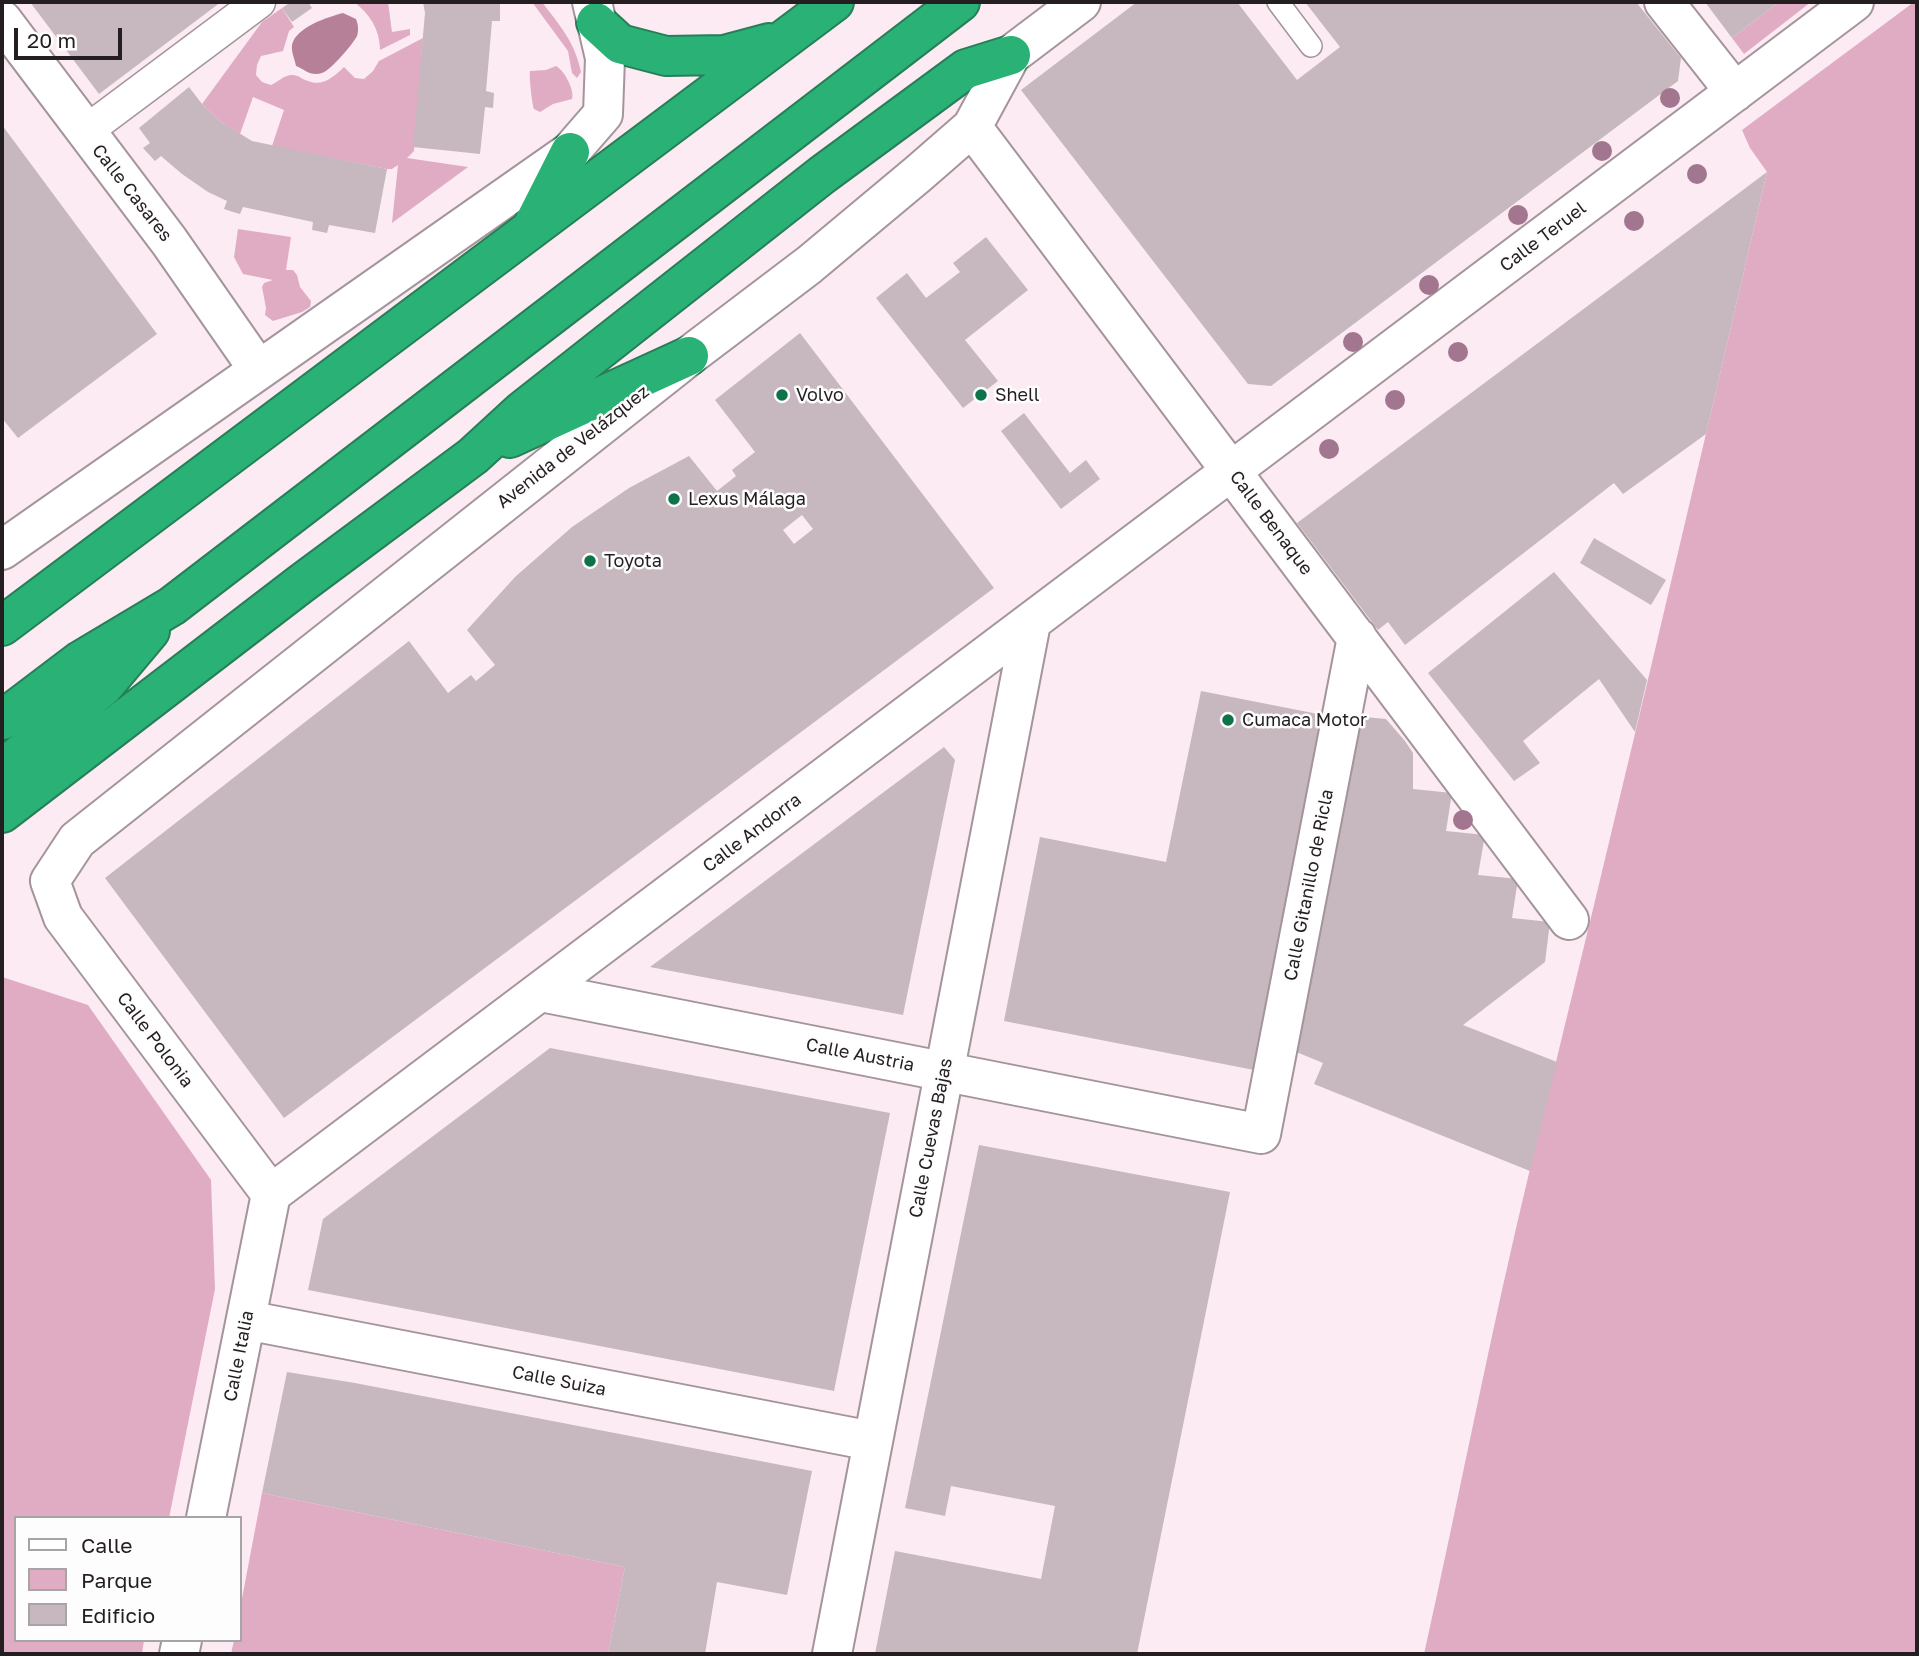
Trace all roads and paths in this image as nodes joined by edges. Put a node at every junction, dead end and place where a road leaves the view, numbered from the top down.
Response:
1 (259, 2) edge
2 (834, 2) edge
3 (960, 2) edge
4 (1081, 2) edge
5 (1278, 2) edge
6 (1664, 2) edge
7 (1854, 2) edge
8 (590, 8) edge
9 (2, 20) edge
10 (785, 39) junction
11 (1311, 46) dead end
12 (1011, 55) junction
13 (1735, 92) junction
14 (972, 127) junction
15 (85, 132) junction
16 (570, 152) junction
17 (529, 232) junction
18 (689, 356) junction
19 (258, 369) junction
20 (474, 456) junction
21 (1232, 472) junction
22 (2, 550) edge
23 (172, 606) junction
24 (1031, 623) junction
25 (2, 626) edge
26 (1357, 637) junction
27 (2, 720) edge
28 (2, 769) edge
29 (2, 813) edge
30 (50, 881) joint
31 (1569, 920) dead end
32 (541, 992) junction
33 (944, 1071) junction
34 (1261, 1134) joint
35 (271, 1194) junction
36 (246, 1320) junction
37 (872, 1441) junction
38 (206, 1516) edge
39 (832, 1654) edge

1 - 15 street
2 - 10 highway
3 - 23 highway
4 - 12 street, Avenida de Velázquez
5 - 11 lane
6 - 13 street
7 - 13 street, Calle Teruel
8 - 10 highway
8 - 16 street
9 - 15 street, Calle Casares
10 - 17 highway
12 - 14 street, Avenida de Velázquez
12 - 20 highway
13 - 21 street, Calle Teruel
14 - 18 street, Avenida de Velázquez
14 - 21 street, Calle Benaque
15 - 19 street, Calle Casares
16 - 17 highway
16 - 19 street
17 - 25 highway
18 - 20 highway
18 - 30 street, Avenida de Velázquez
19 - 22 street
20 - 29 highway
21 - 24 street, Calle Andorra
21 - 26 street, Calle Benaque
23 - 27 highway
23 - 28 highway
24 - 32 street, Calle Andorra
24 - 33 street, Calle Cuevas Bajas
26 - 31 street, Calle Benaque
26 - 34 street, Calle Gitanillo de Ricla
30 - 35 street, Calle Polonia
32 - 33 street, Calle Austria
32 - 35 street, Calle Andorra
33 - 34 street, Calle Austria
33 - 37 street, Calle Cuevas Bajas
35 - 36 street, Calle Italia
36 - 37 street, Calle Suiza
36 - 38 street, Calle Italia
37 - 39 street, Calle Cuevas Bajas

